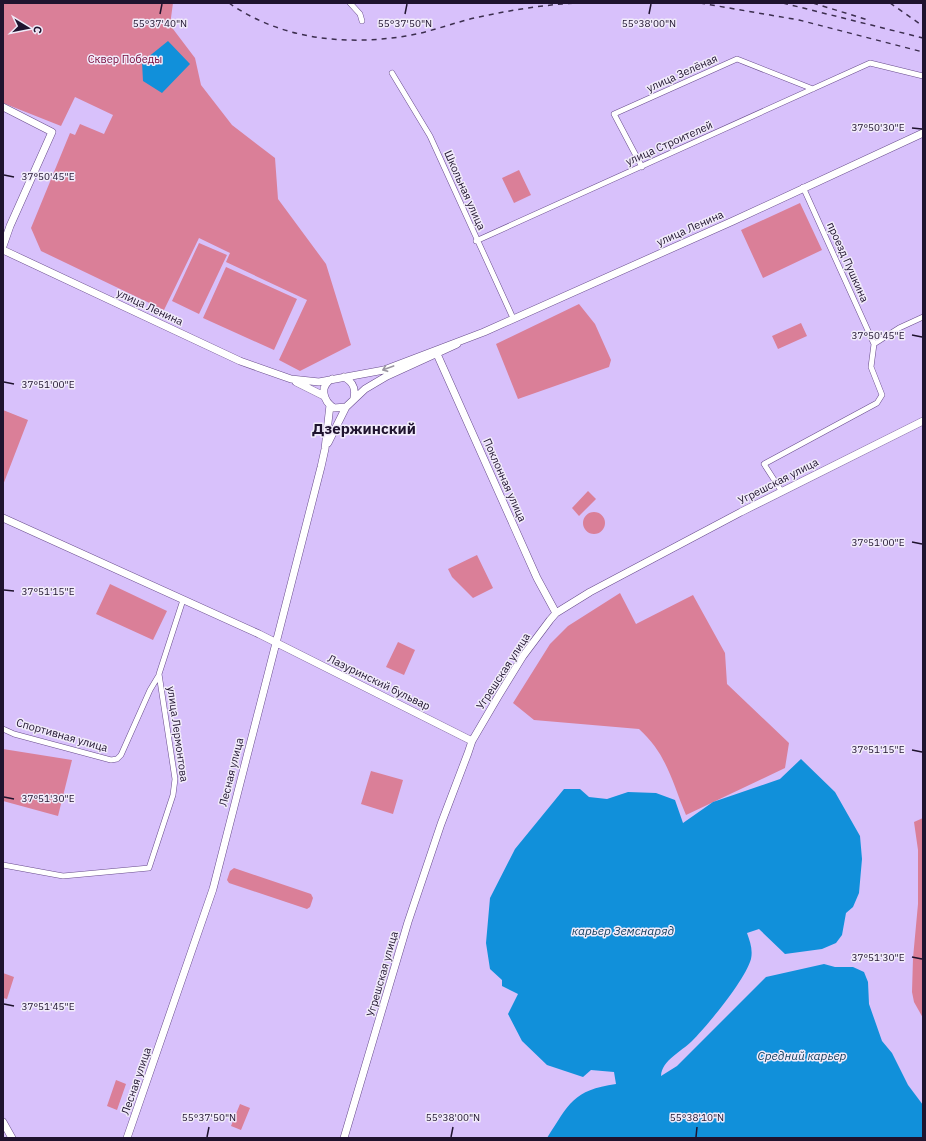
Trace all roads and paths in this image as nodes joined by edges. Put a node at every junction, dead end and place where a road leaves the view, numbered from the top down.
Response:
1 (350, 3) edge
2 (362, 21) dead end
3 (392, 73) dead end
4 (923, 76) edge
5 (813, 89) junction
6 (3, 107) edge
7 (923, 133) edge
8 (642, 167) junction
9 (803, 187) junction
10 (476, 242) junction
11 (3, 246) edge
12 (3, 250) edge
13 (923, 317) edge
14 (513, 318) junction
15 (464, 340) junction
16 (874, 344) junction
17 (437, 354) junction
18 (344, 377) junction
19 (334, 378) junction
20 (291, 379) junction
21 (324, 396) junction
22 (354, 398) junction
23 (330, 405) junction
24 (346, 407) junction
25 (923, 421) edge
26 (325, 449) junction
27 (782, 492) junction
28 (3, 518) edge
29 (183, 600) junction
30 (556, 613) junction
31 (276, 643) junction
32 (159, 674) junction
33 (3, 729) edge
34 (472, 741) junction
35 (3, 865) edge
36 (3, 1122) edge
37 (12, 1138) edge
38 (127, 1138) edge
39 (344, 1138) edge

1 - 2 street
3 - 10 street, Школьная улица
4 - 5 street, улица Строителей
5 - 8 street, улица Строителей
5 - 8 street, улица Зелёная
6 - 11 street
7 - 9 street, улица Ленина
8 - 10 street, улица Строителей
9 - 14 street, улица Ленина
9 - 16 street, проезд Пушкина
10 - 14 street, Школьная улица
12 - 20 street, улица Ленина
13 - 16 street
14 - 15 street, улица Ленина
15 - 17 street, улица Ленина
15 -> 18 street, улица Ленина
16 - 27 street
17 - 22 street, улица Ленина
17 - 30 street, Поклонная улица
18 - 19 street, улица Ленина
18 - 22 street
19 - 20 street, улица Ленина
19 - 21 street
20 - 21 street, улица Ленина
21 - 23 street, улица Ленина
22 - 24 street, улица Ленина
23 - 24 street
23 - 26 street, Лесная улица
24 - 26 street, улица Ленина
25 - 27 street, Угрешская улица
26 - 31 street, Лесная улица
27 - 30 street, Угрешская улица
28 - 29 street
29 - 31 street
29 - 32 street, улица Лермонтова
30 - 34 street, Угрешская улица
31 - 34 street, Лазуринский бульвар
31 - 38 street, Лесная улица
32 - 33 street, Спортивная улица
32 - 35 street, улица Лермонтова
34 - 39 street, Угрешская улица
36 - 37 street

